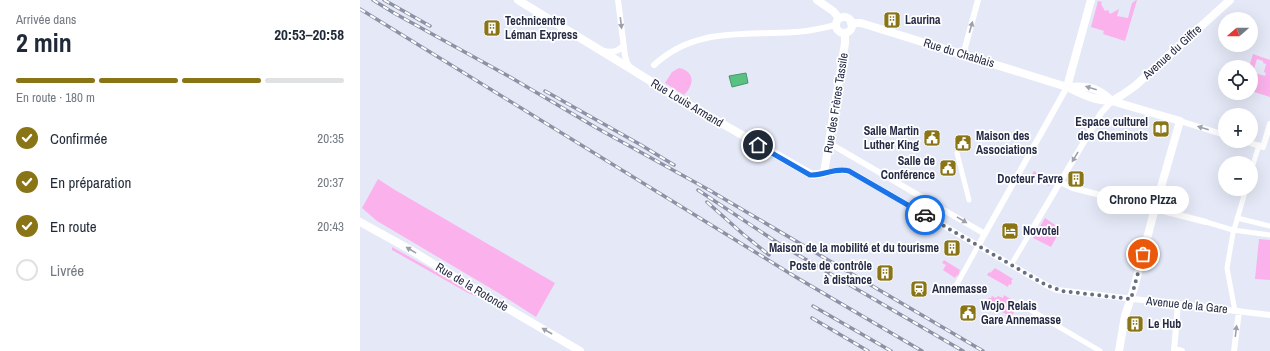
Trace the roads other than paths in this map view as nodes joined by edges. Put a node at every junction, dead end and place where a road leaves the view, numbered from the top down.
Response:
1 (518, 0) edge
2 (618, 0) edge
3 (817, 0) edge
4 (978, 0) edge
5 (1091, 0) edge
6 (1230, 0) edge
7 (838, 22) junction
8 (851, 23) junction
9 (845, 32) junction
10 (623, 46) junction
11 (603, 51) junction
12 (963, 55) junction
13 (654, 65) dead end
14 (634, 70) junction
15 (1067, 87) junction
16 (1112, 101) junction
17 (1180, 121) junction
18 (1270, 124) edge
19 (1218, 133) edge
20 (829, 145) junction
21 (1258, 145) edge
22 (1261, 146) junction
23 (957, 153) dead end
24 (1257, 156) edge
25 (824, 173) junction
26 (1060, 182) junction
27 (1244, 196) edge
28 (969, 200) dead end
29 (1155, 208) junction
30 (1237, 218) junction
31 (361, 222) edge
32 (1206, 222) joint
33 (1270, 226) edge
34 (1033, 228) joint
35 (1233, 232) junction
36 (985, 234) junction
37 (1270, 235) edge
38 (978, 246) junction
39 (1011, 265) junction
40 (946, 292) dead end
41 (1131, 299) junction
42 (1178, 304) junction
43 (1032, 311) dead end
44 (1237, 311) junction
45 (1270, 314) edge
46 (1120, 342) junction
47 (1174, 349) edge
48 (580, 351) edge
49 (1100, 351) edge
50 (1114, 351) edge
51 (1119, 351) edge
52 (1182, 351) edge
53 (1234, 351) edge

1 - 11 street, Rue Louis Armand
2 -> 10 street
3 - 7 street
12 -> 4 street
5 - 15 street
6 - 16 street, Avenue du Giffre
7 - 8 street
7 - 9 street
7 - 13 street
8 - 9 street
8 - 12 street, Rue du Chablais
9 - 20 street, Rue des Frères Tassile
10 - 11 street
10 - 14 street
11 - 14 street, Rue Louis Armand
12 - 15 street, Rue du Chablais
14 - 25 street, Rue Louis Armand
15 - 16 street, Rue du Chablais
15 - 36 street
16 - 17 street, Rue du Chablais
16 -> 26 street
19 -> 17 street, Rue du Chablais
17 - 29 street
18 - 22 street
20 - 25 street, Rue des Frères Tassile
20 -> 36 street
21 - 22 street
22 - 24 street
23 - 28 street
25 - 38 street, Avenue de la Gare
26 - 29 street
26 - 34 street
27 - 30 street
29 - 32 street
29 - 41 street
30 - 33 street
30 - 35 street
48 -> 31 street, Rue de la Rotonde
32 - 35 street
34 - 39 street
35 - 37 street
35 - 44 street
36 - 38 street
38 - 39 street, Avenue de la Gare
38 - 40 street
39 - 41 street, Avenue de la Gare
41 - 42 street, Avenue de la Gare
41 - 46 street
42 - 44 street, Avenue de la Gare
42 - 47 street
43 - 49 street
44 - 45 street, Avenue de la Gare
53 -> 44 street
46 - 50 street
46 - 51 street
47 - 52 street

